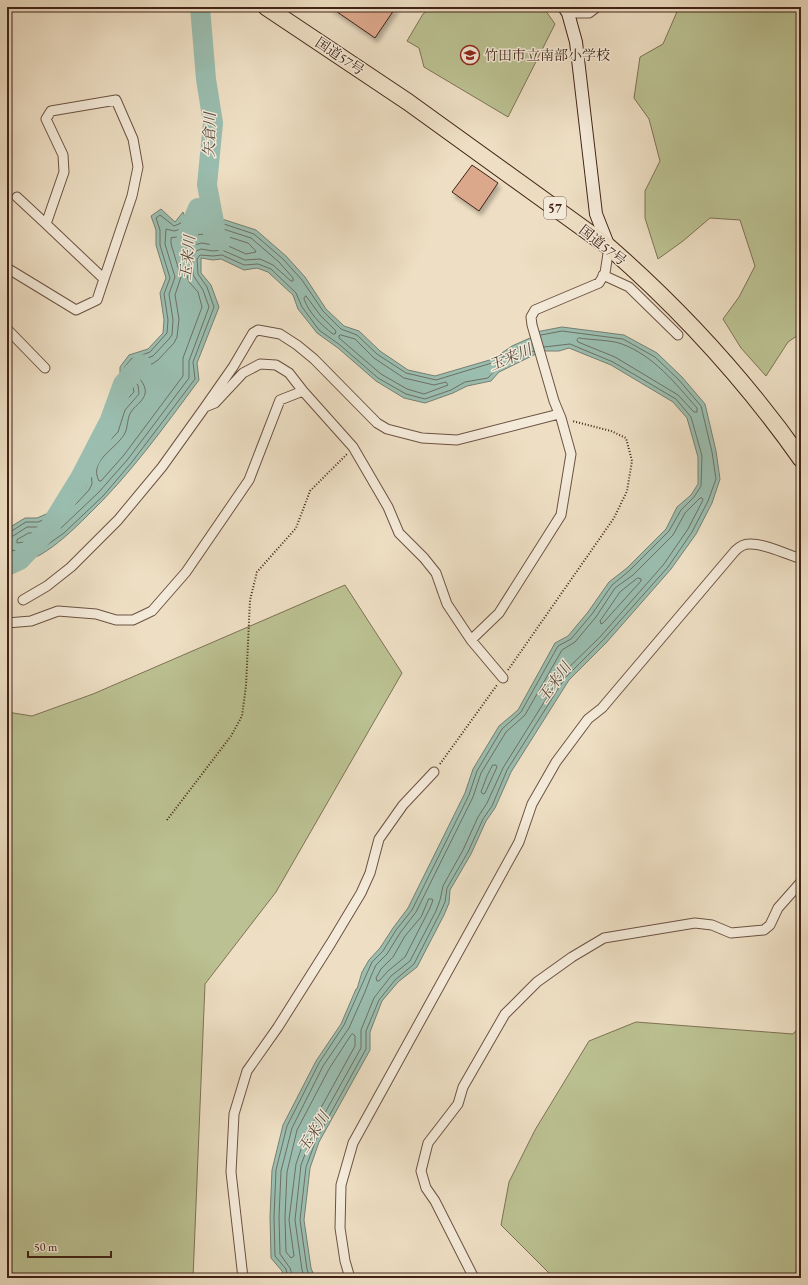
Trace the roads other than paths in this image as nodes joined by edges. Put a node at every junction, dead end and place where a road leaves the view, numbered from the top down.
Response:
1 (266, 7) edge
2 (597, 7) edge
3 (566, 10) edge
4 (17, 197) dead end
5 (46, 224) junction
6 (609, 247) junction
7 (7, 268) edge
8 (604, 275) junction
9 (104, 279) junction
10 (7, 329) edge
11 (678, 335) dead end
12 (45, 368) dead end
13 (303, 391) junction
14 (205, 407) junction
15 (560, 416) junction
16 (794, 441) edge
17 (801, 459) edge
18 (800, 558) edge
19 (23, 600) dead end
20 (7, 623) edge
21 (471, 640) junction
22 (503, 678) road end
23 (434, 772) road end
24 (801, 882) edge
25 (243, 1278) edge
26 (350, 1278) edge
27 (474, 1278) edge

1 - 6 highway, 国道57号 / 57
2 - 3 street
3 - 6 street
4 - 5 street
5 - 9 street
5 - 9 street
6 - 8 street
6 - 16 highway, 国道57号 / 57
7 - 9 street
8 - 11 street
8 - 15 street
10 - 12 street
13 - 14 street
13 - 20 street
13 - 21 street
14 - 15 street
14 - 19 street
15 - 21 street
16 - 17 highway, 国道57号 / 57
18 - 26 street
21 - 22 street
23 - 25 street
24 - 27 street

